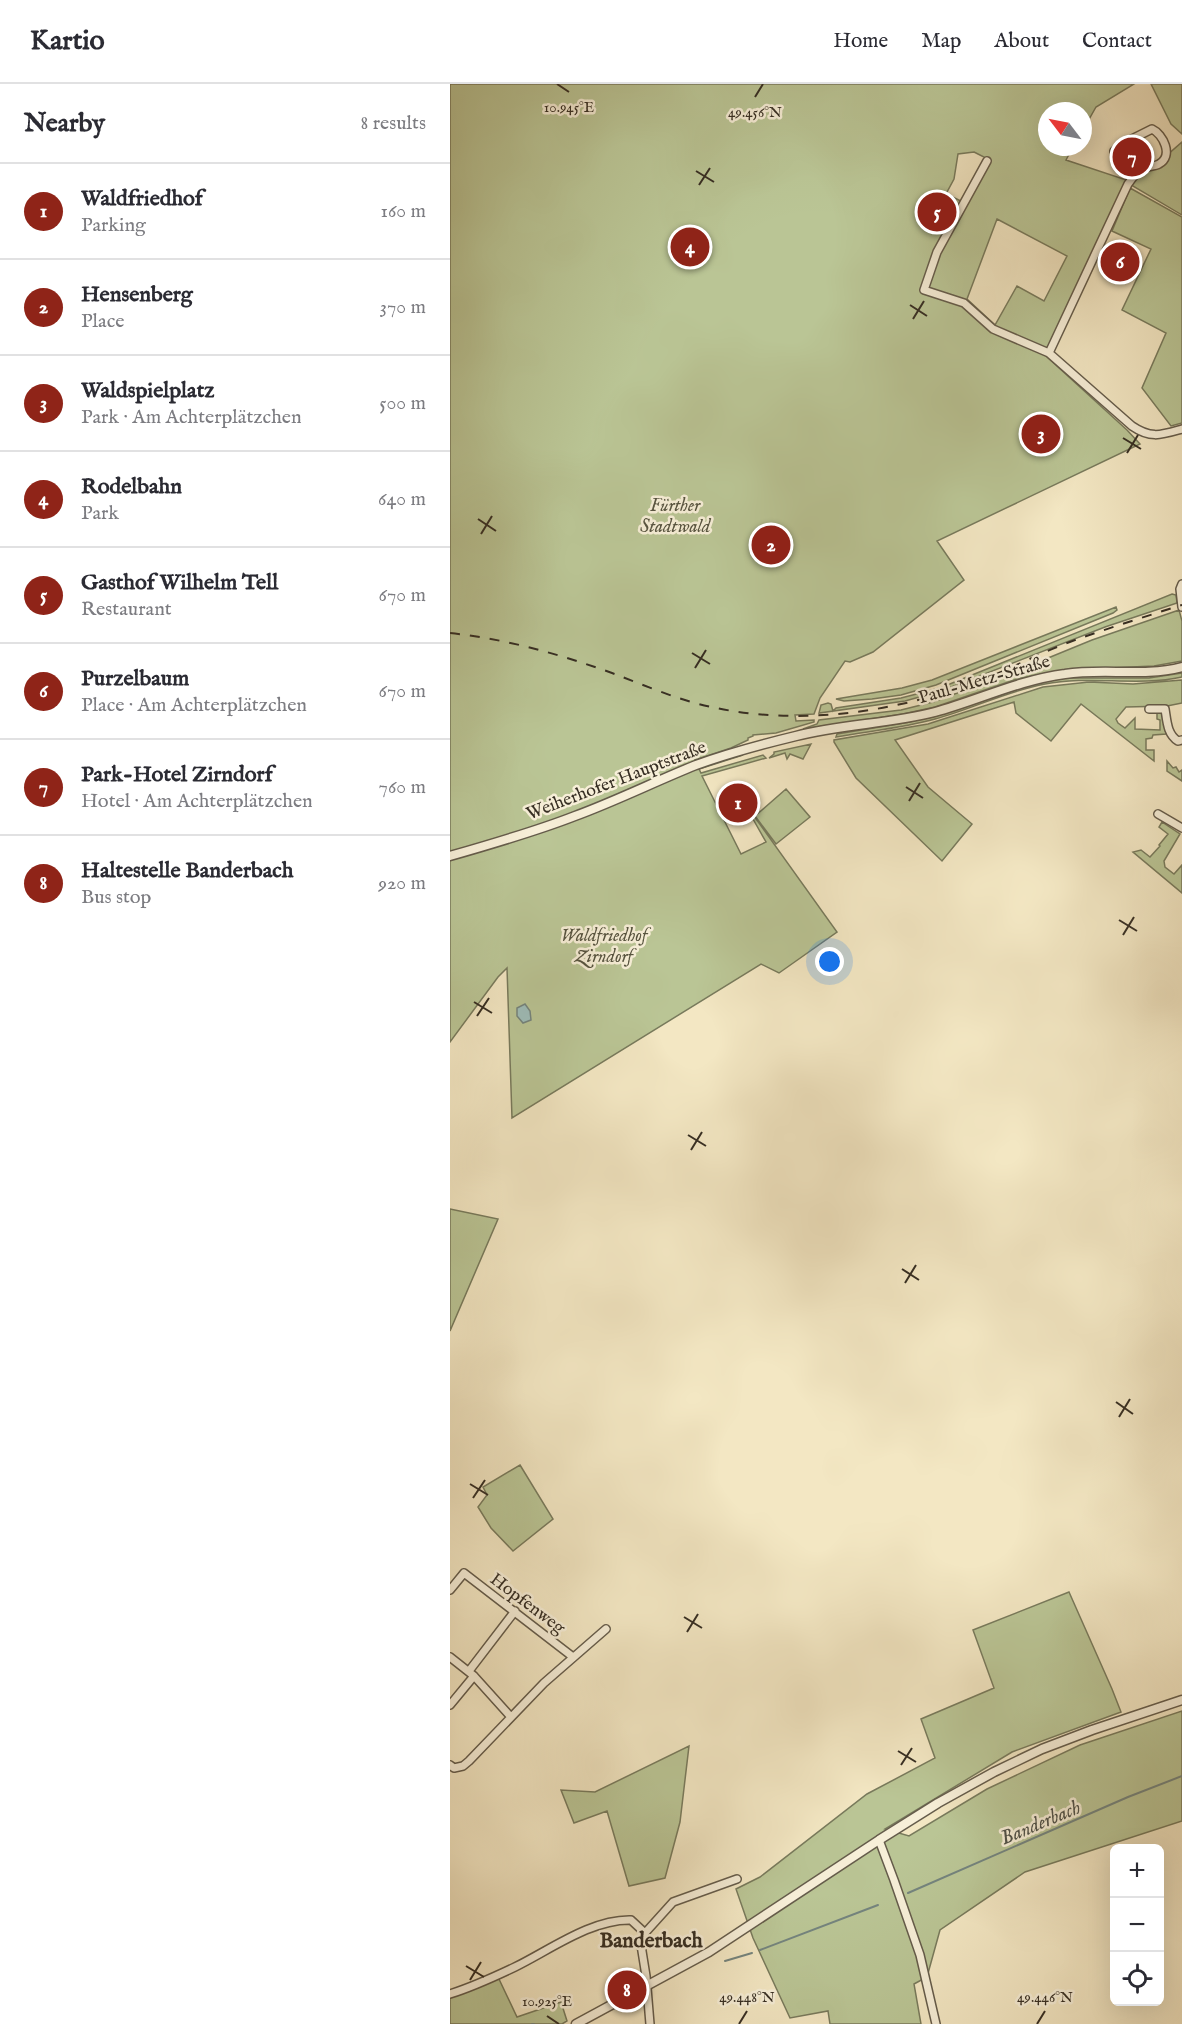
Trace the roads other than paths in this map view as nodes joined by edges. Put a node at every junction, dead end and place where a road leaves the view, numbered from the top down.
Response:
1 (1114, 151) dead end
2 (987, 161) dead end
3 (1049, 353) junction
4 (1182, 429) edge
5 (1182, 584) edge
6 (1182, 607) edge
7 (1182, 667) edge
8 (1149, 709) dead end
9 (795, 736) joint
10 (1182, 740) edge
11 (1158, 814) dead end
12 (1182, 828) edge
13 (450, 856) edge
14 (450, 1590) edge
15 (515, 1611) junction
16 (606, 1629) dead end
17 (450, 1657) edge
18 (573, 1657) junction
19 (472, 1674) junction
20 (1182, 1700) edge
21 (450, 1705) edge
22 (510, 1716) junction
23 (450, 1765) edge
24 (879, 1840) junction
25 (737, 1879) dead end
26 (645, 1933) junction
27 (646, 1988) junction
28 (450, 1994) edge
29 (576, 2024) edge
30 (650, 2024) edge
31 (936, 2024) edge

1 - 3 street
2 - 3 street
3 - 4 street
5 - 6 street
7 - 9 street, Paul-Metz-Straße
8 - 10 street
9 - 13 street, Weiherhofer Hauptstraße
11 - 12 street
14 - 15 street, Hopfenweg
15 - 18 street, Hopfenweg
15 - 19 street
16 - 18 street
17 - 19 street
18 - 22 street
19 - 21 street
19 - 22 street
20 - 24 street
22 - 23 street
24 - 27 street
24 - 31 street
25 - 26 street
26 - 27 street
26 - 28 street
27 - 29 street
27 - 30 street

